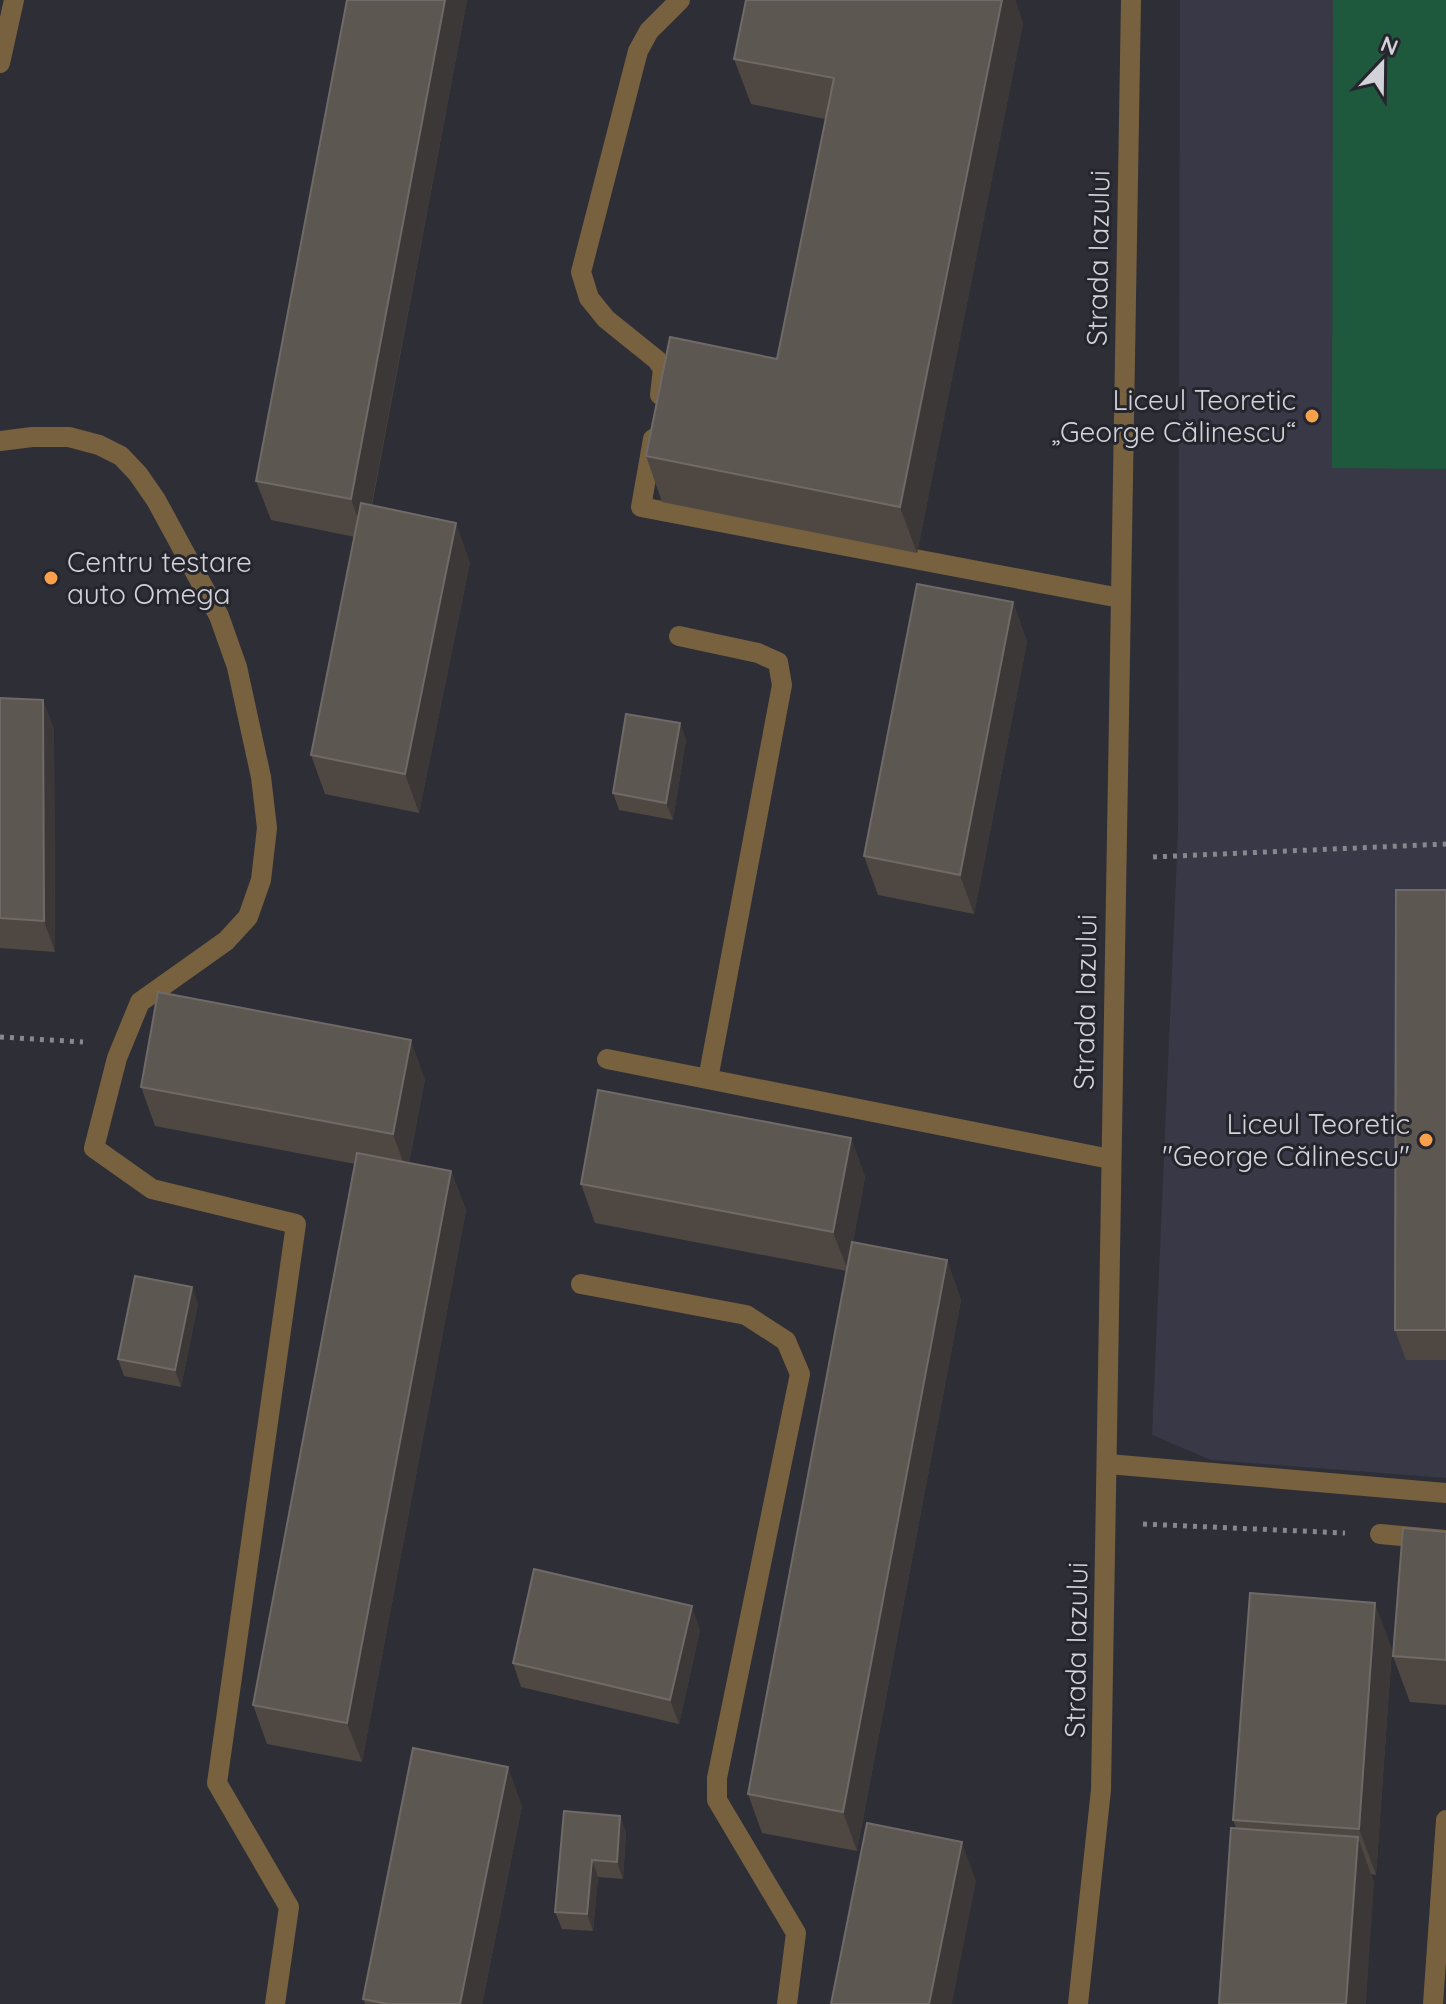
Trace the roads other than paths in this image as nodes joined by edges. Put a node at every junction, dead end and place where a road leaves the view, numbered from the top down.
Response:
1 (14, 0) edge
2 (680, 0) edge
3 (1131, 0) edge
4 (0, 63) edge
5 (0, 441) edge
6 (1120, 598) junction
7 (679, 636) dead end
8 (607, 1059) dead end
9 (708, 1079) junction
10 (1110, 1159) junction
11 (581, 1284) dead end
12 (1108, 1464) junction
13 (1446, 1493) edge
14 (1380, 1534) road end
15 (1446, 1540) edge
16 (1446, 1820) edge
17 (275, 2004) edge
18 (787, 2004) edge
19 (1078, 2004) edge
20 (1433, 2004) edge

1 - 4 street
2 - 6 street
3 - 6 street, Strada Iazului
5 - 17 street
6 - 10 street, Strada Iazului
7 - 9 street
8 - 9 street
9 - 10 street
10 - 12 street, Strada Iazului
11 - 18 street
12 - 13 street
12 - 19 street, Strada Iazului
14 - 15 street
16 - 20 street

